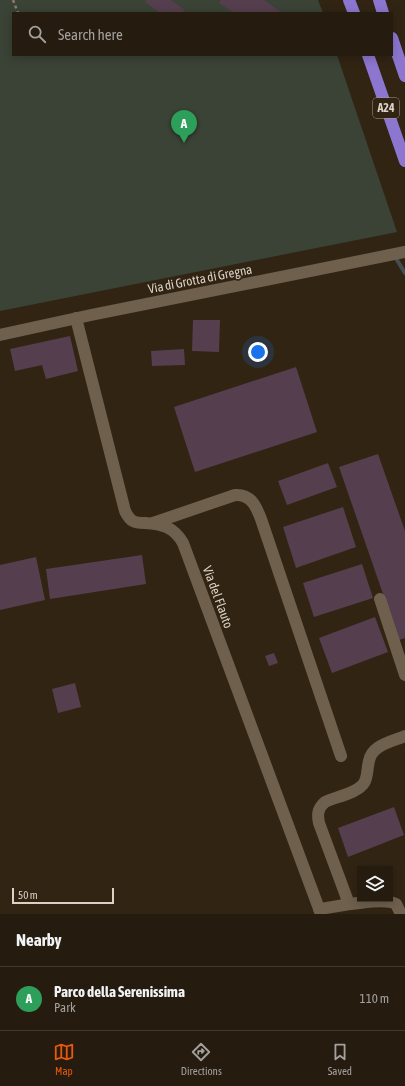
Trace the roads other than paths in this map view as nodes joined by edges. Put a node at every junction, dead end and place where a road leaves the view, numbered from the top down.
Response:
1 (349, 0) edge
2 (379, 0) edge
3 (354, 12) edge
4 (383, 12) edge
5 (393, 41) edge
6 (368, 56) edge
7 (405, 76) edge
8 (405, 161) edge
9 (405, 252) edge
10 (76, 318) junction
11 (0, 335) edge
12 (150, 524) junction
13 (380, 599) dead end
14 (405, 675) edge
15 (405, 736) edge
16 (342, 756) dead end
17 (349, 904) junction
18 (320, 912) edge
19 (401, 914) edge

1 - 3 highway
2 - 4 highway
5 - 7 highway
6 - 8 highway, A24
9 - 10 street, Via di Grotta di Gregna
10 - 11 street, Via di Grotta di Gregna
10 - 12 street, Via del Flauto
12 - 16 street
12 - 18 street, Via del Flauto
13 - 14 street
15 - 17 street
17 - 18 street
17 - 19 street

